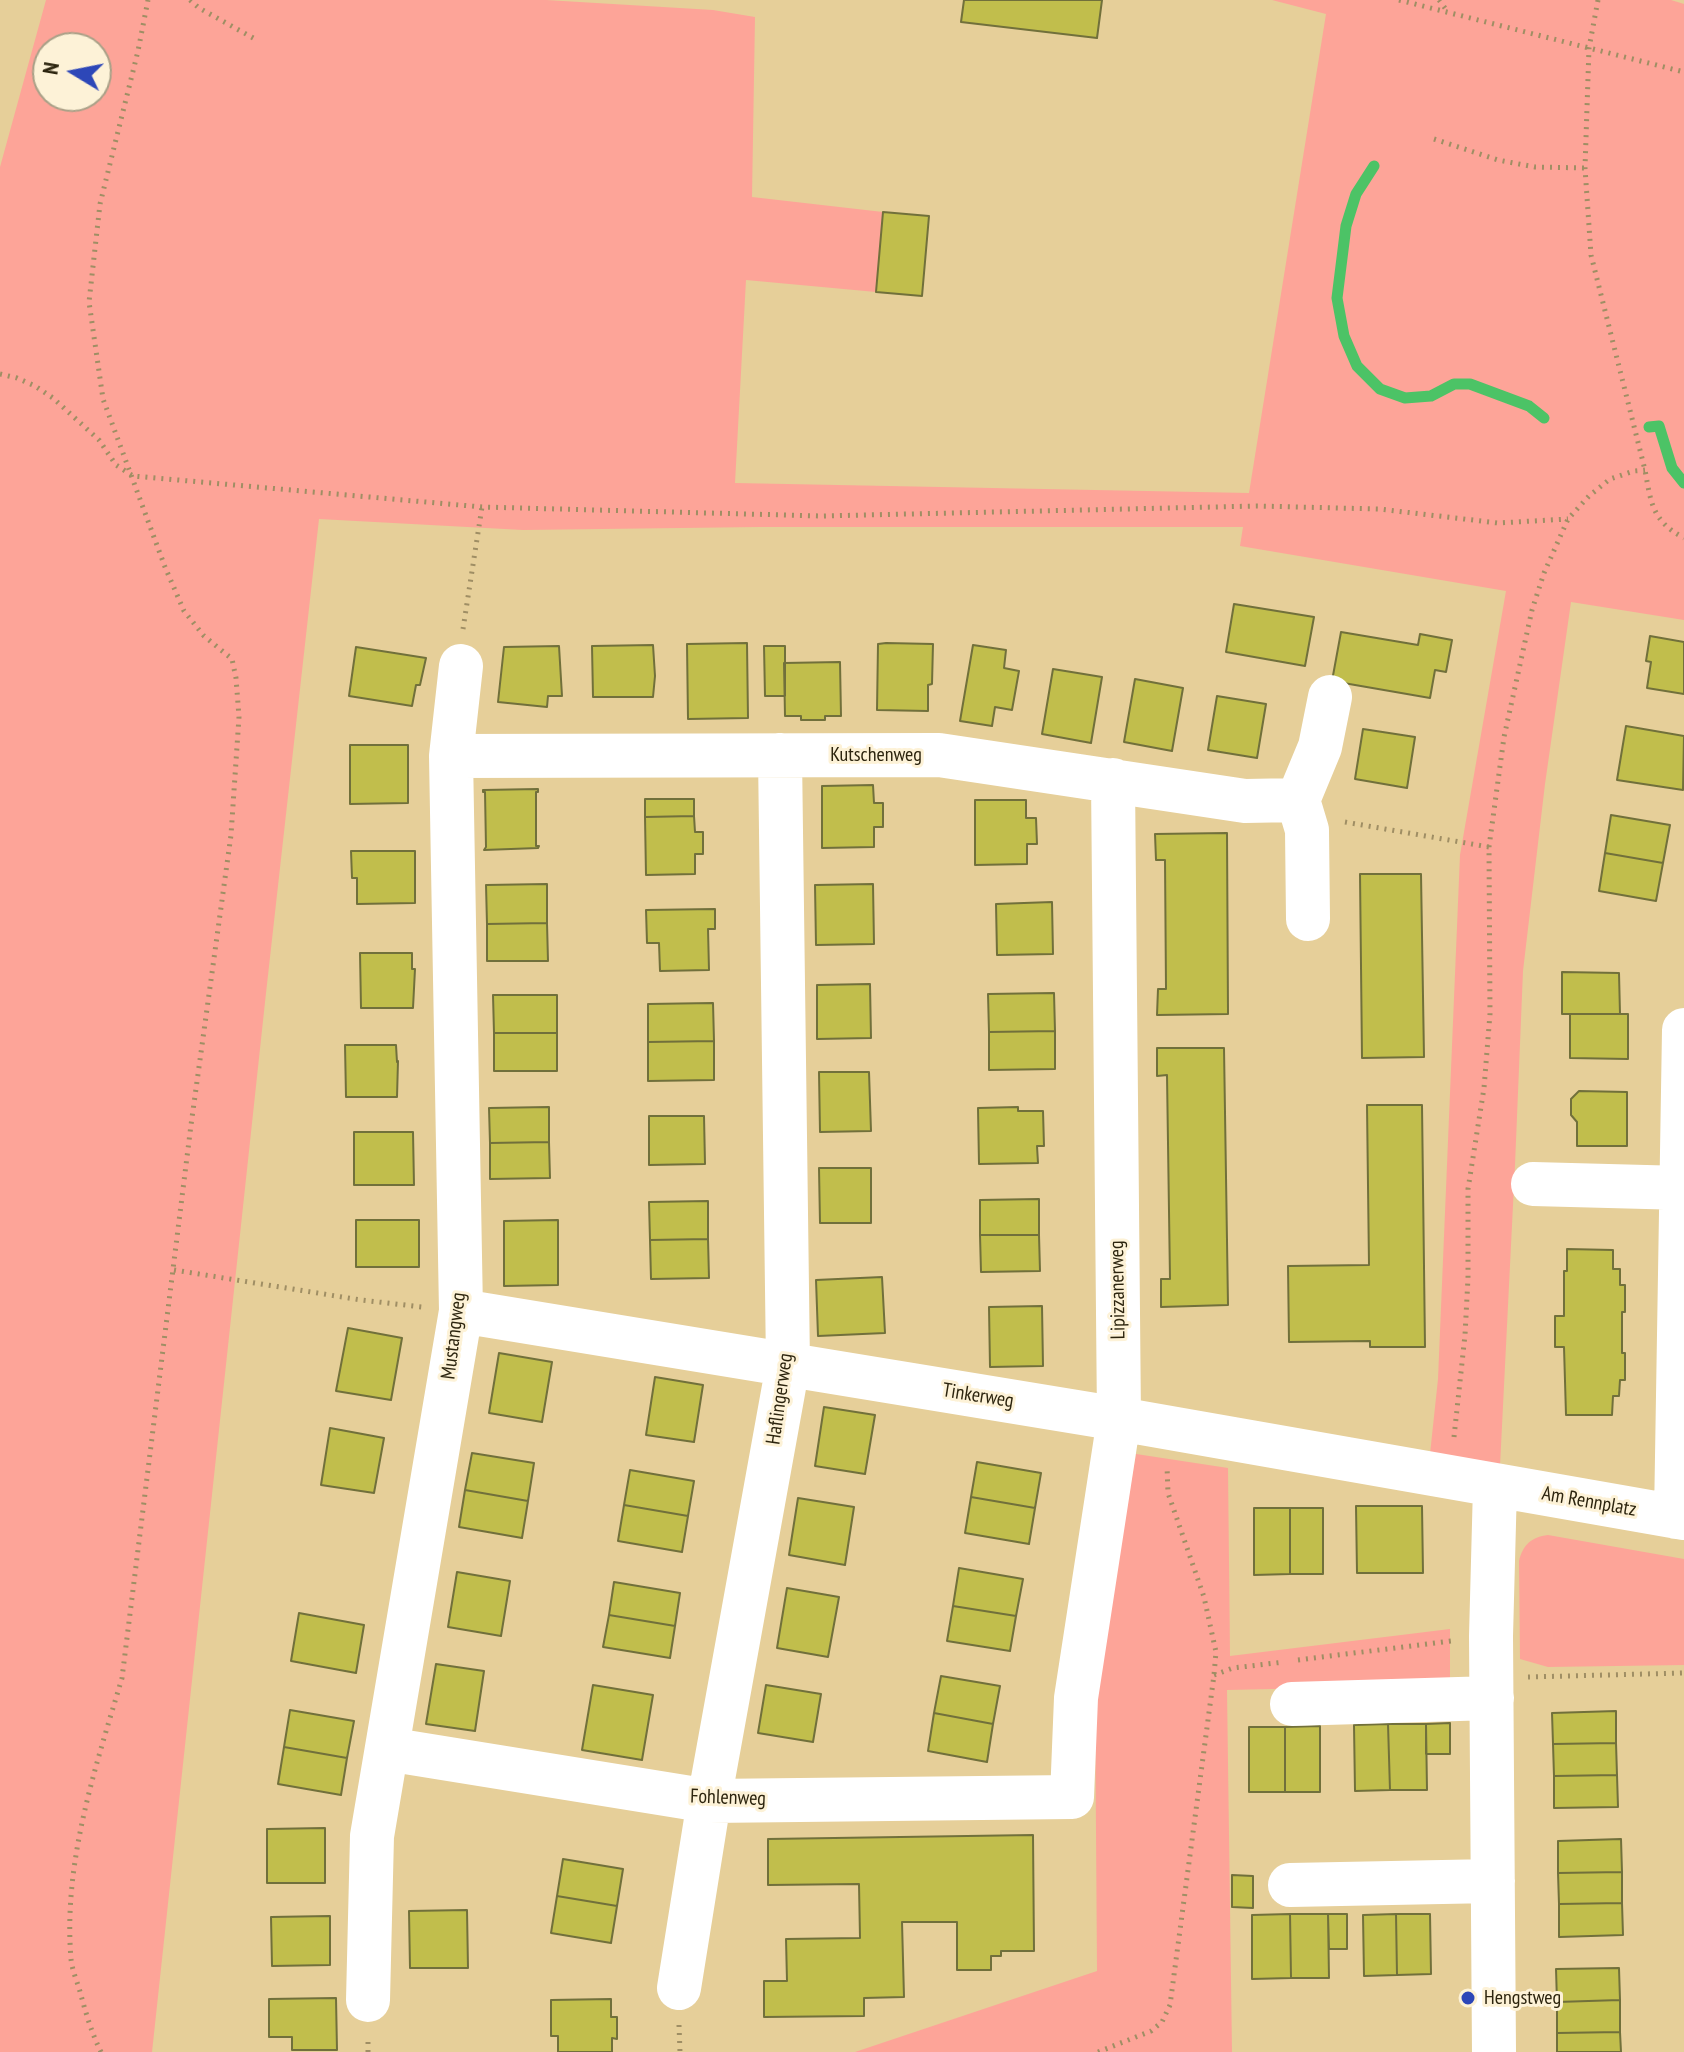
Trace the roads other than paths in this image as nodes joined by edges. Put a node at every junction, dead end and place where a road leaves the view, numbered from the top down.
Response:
1 (461, 666) road end
2 (1330, 697) dead end
3 (780, 755) junction
4 (451, 756) junction
5 (1113, 780) junction
6 (1298, 800) junction
7 (1308, 919) dead end
8 (1684, 1030) edge
9 (1533, 1184) dead end
10 (1682, 1188) edge
11 (461, 1311) junction
12 (788, 1365) junction
13 (1119, 1419) junction
14 (1495, 1486) junction
15 (1680, 1517) edge
16 (1491, 1671) junction
17 (1292, 1704) dead end
18 (387, 1749) junction
19 (1072, 1797) joint
20 (709, 1801) junction
21 (1493, 1881) junction
22 (1290, 1885) dead end
23 (679, 1988) dead end
24 (368, 2000) dead end
25 (1494, 2052) edge

1 - 4 street, Mustangweg
2 - 6 street
3 - 4 street, Kutschenweg
3 - 5 street, Kutschenweg
3 - 12 street, Haflingerweg
4 - 11 street, Mustangweg
5 - 6 street, Kutschenweg
5 - 13 street, Lipizzanerweg
6 - 7 street
8 - 10 street
9 - 10 street
10 - 15 street
11 - 12 street, Tinkerweg
11 - 18 street, Mustangweg
12 - 13 street, Tinkerweg
12 - 20 street, Haflingerweg
13 - 14 street, Tinkerweg
13 - 19 street, Lipizzanerweg
14 - 15 street, Am Rennplatz
14 - 16 street
16 - 17 street
16 - 21 street
18 - 20 street, Fohlenweg
18 - 24 street, Mustangweg
19 - 20 street, Fohlenweg
20 - 23 street, Haflingerweg
21 - 22 street
21 - 25 street

